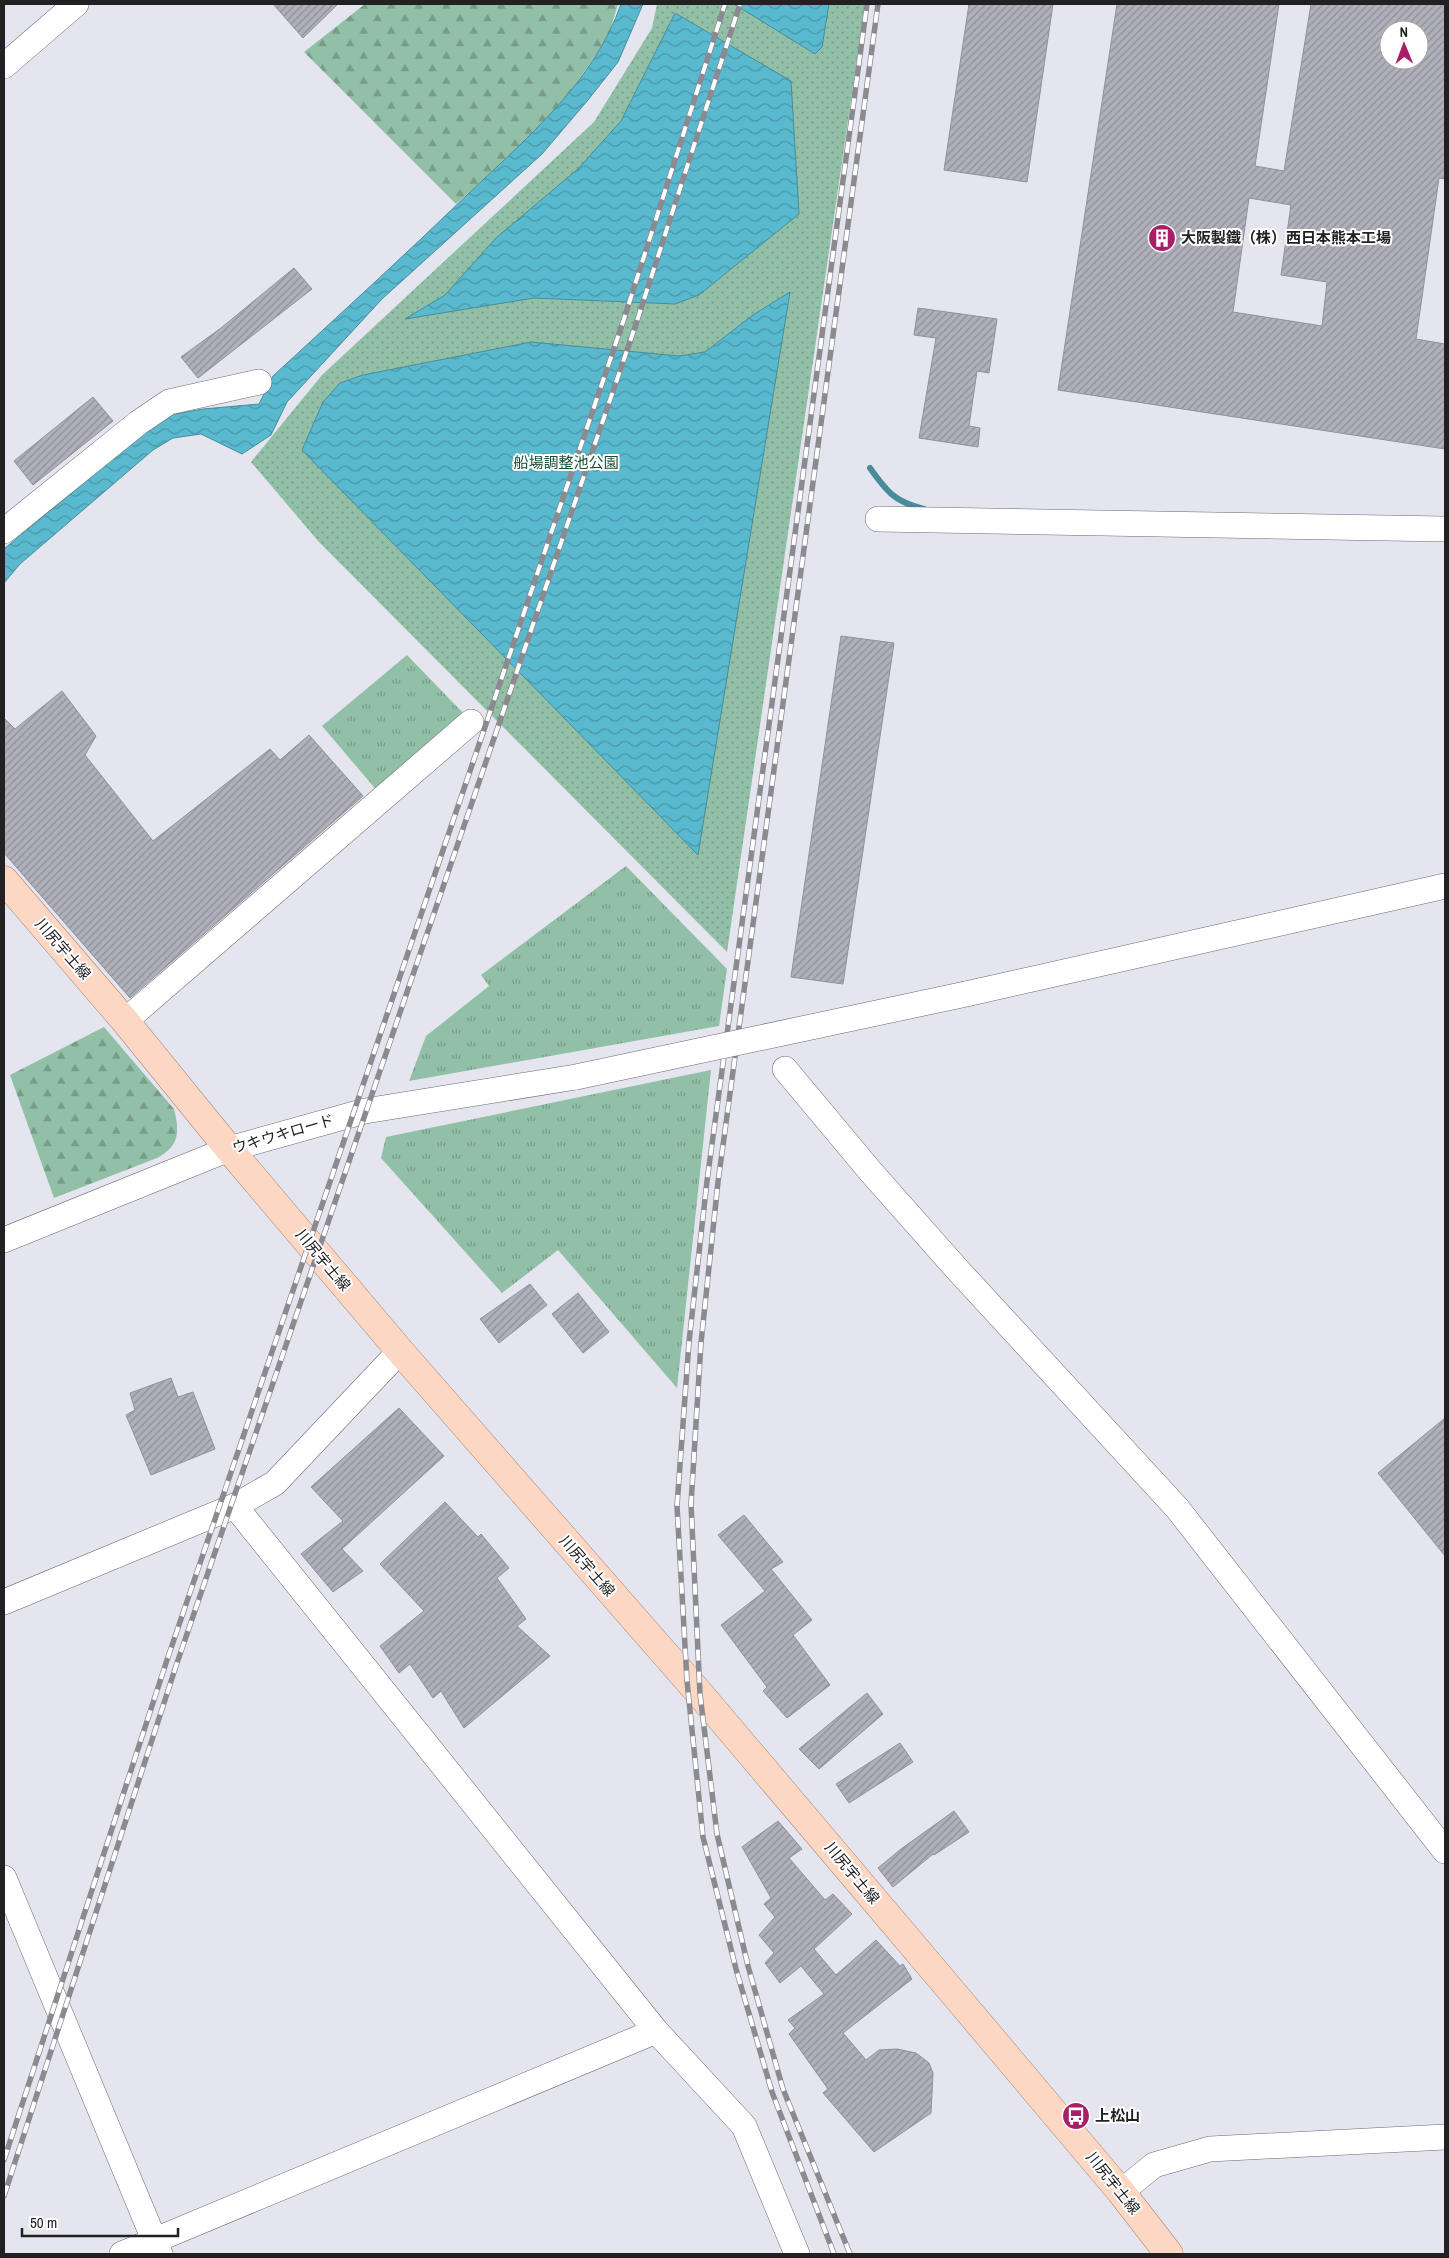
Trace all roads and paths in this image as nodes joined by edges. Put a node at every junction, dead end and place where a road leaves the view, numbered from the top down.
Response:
1 (76, 4) edge
2 (4, 66) edge
3 (259, 382) dead end
4 (878, 519) dead end
5 (1445, 529) edge
6 (4, 531) edge
7 (471, 722) dead end
8 (4, 880) edge
9 (1445, 886) edge
10 (124, 1021) junction
11 (785, 1069) dead end
12 (229, 1149) junction
13 (4, 1240) edge
14 (400, 1351) junction
15 (235, 1506) junction
16 (4, 1602) edge
17 (1445, 1851) edge
18 (4, 1878) edge
19 (656, 2031) junction
20 (1445, 2137) edge
21 (1121, 2192) junction
22 (158, 2247) edge
23 (122, 2254) edge
24 (797, 2254) edge
25 (1169, 2254) edge

1 - 2 street
3 - 6 street
4 - 5 street
7 - 10 street
8 - 10 main road, 川尻宇土線
9 - 12 street, ウキウキロード, bridge
10 - 12 main road, 川尻宇土線
11 - 17 street
12 - 13 street, ウキウキロード
12 - 14 main road, 川尻宇土線
14 - 15 street
14 - 21 main road, 川尻宇土線
15 - 16 street
15 - 19 street
18 - 22 street
19 - 22 street
19 - 24 street
20 - 21 street
21 - 25 main road, 川尻宇土線
22 - 23 street

